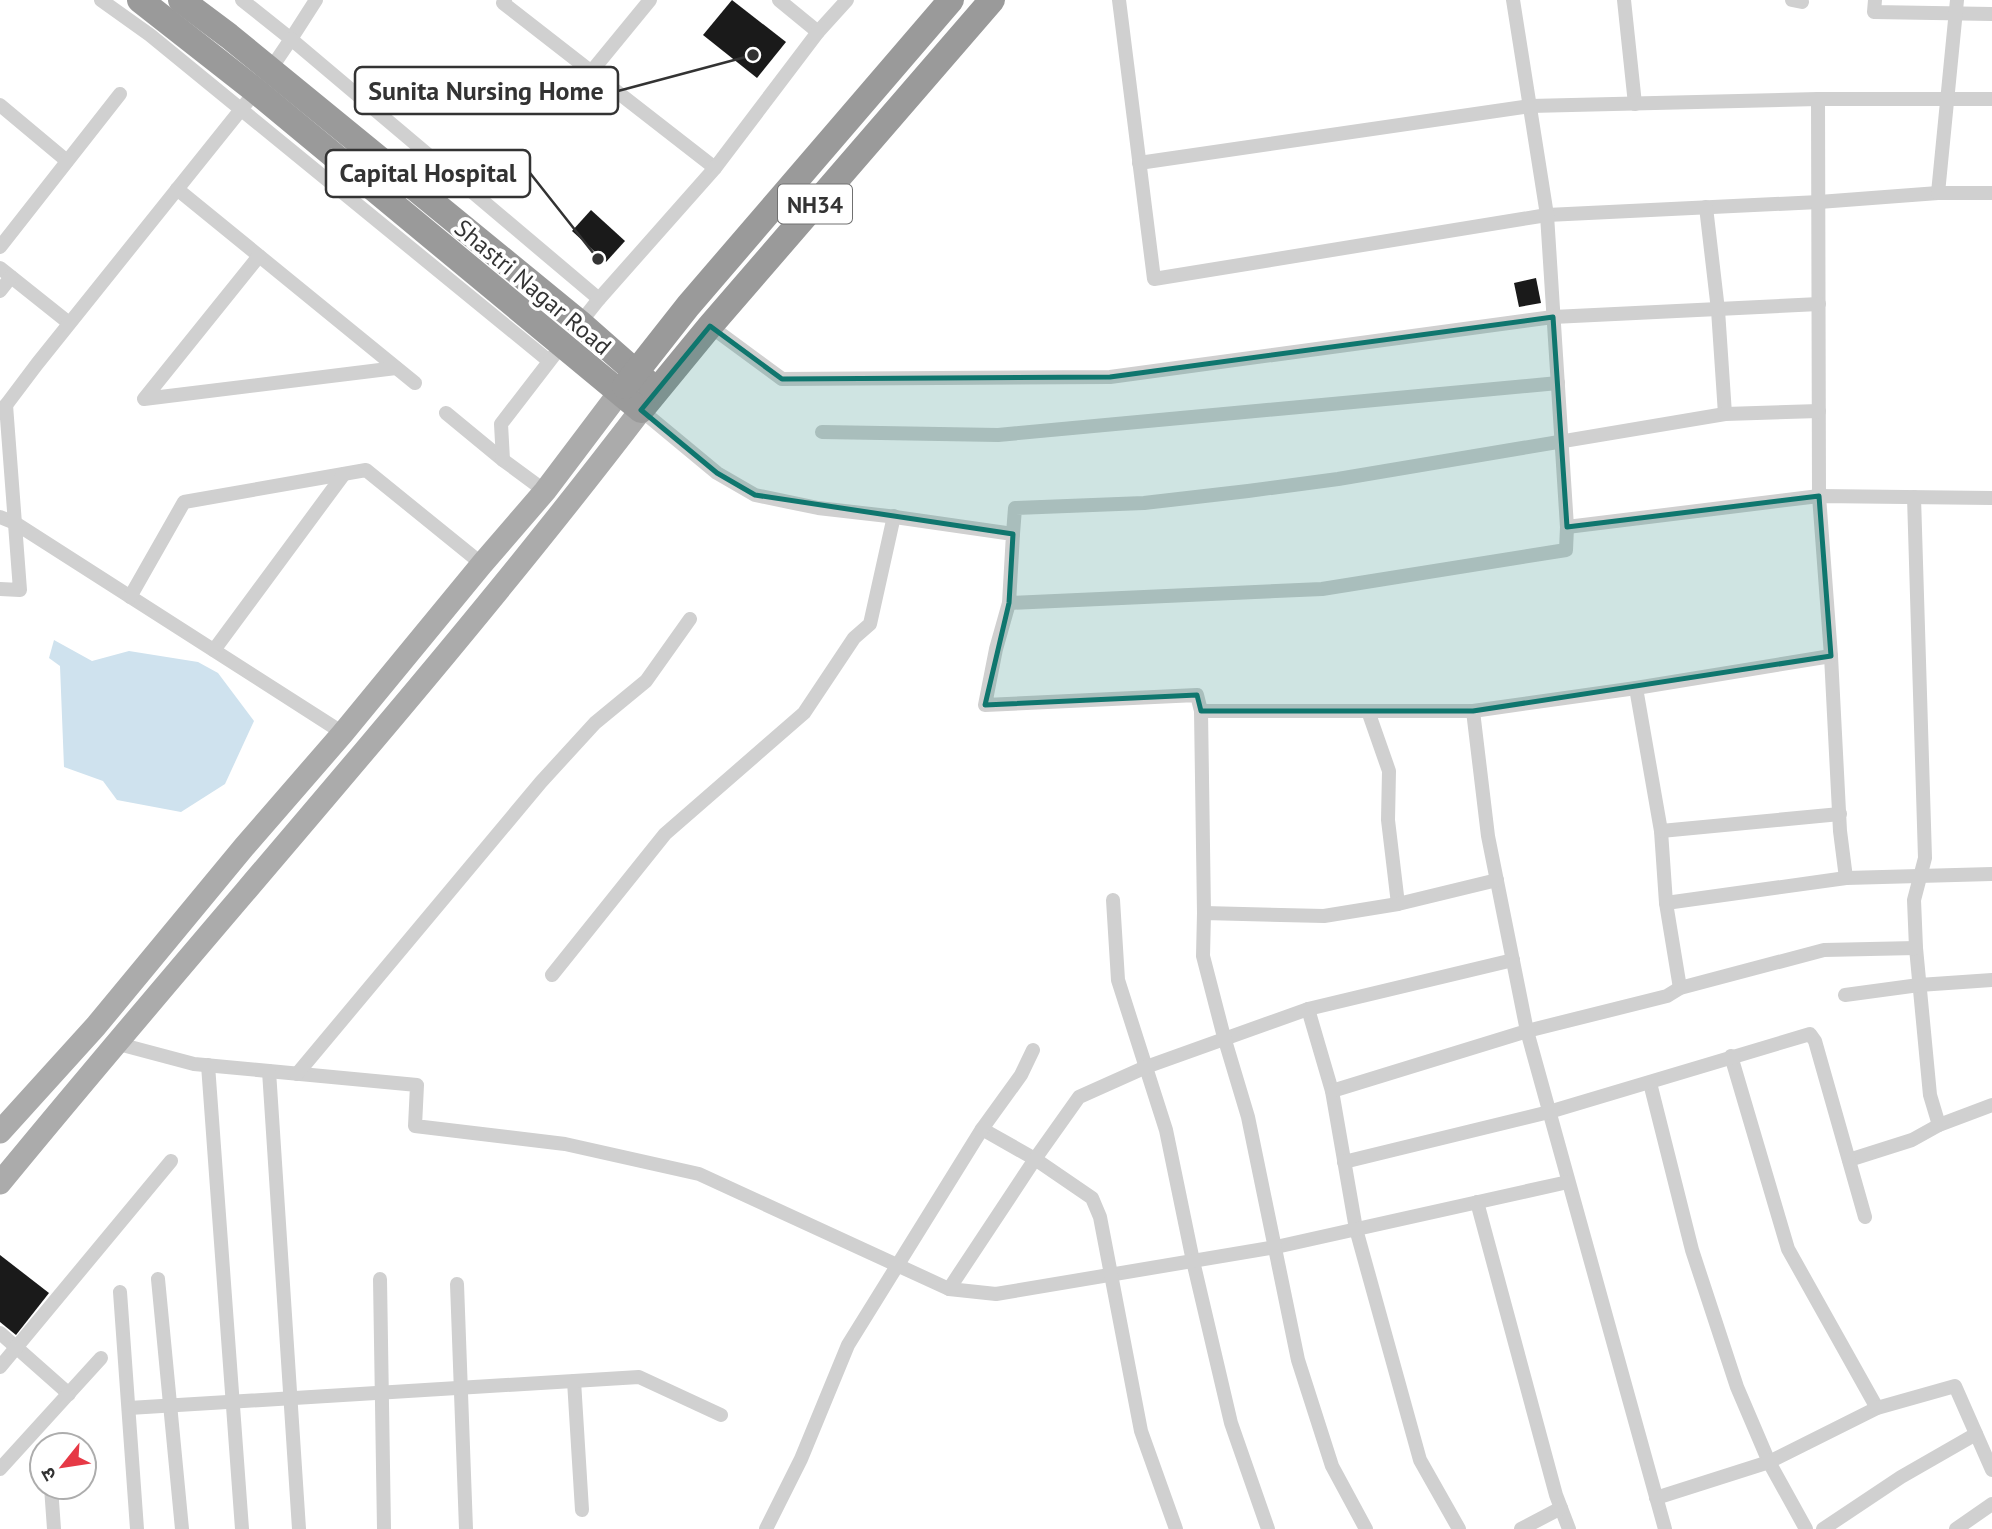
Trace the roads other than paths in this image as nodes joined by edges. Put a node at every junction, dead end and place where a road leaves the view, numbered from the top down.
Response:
1 (101, 0) edge
2 (139, 0) edge
3 (181, 0) edge
4 (242, 0) edge
5 (316, 0) edge
6 (505, 0) edge
7 (650, 0) edge
8 (779, 0) edge
9 (847, 0) edge
10 (952, 0) edge
11 (1119, 0) edge
12 (1513, 0) edge
13 (1624, 0) edge
14 (1875, 0) edge
15 (1956, 7) edge
16 (984, 9) edge
17 (1992, 14) edge
18 (818, 32) junction
19 (291, 39) junction
20 (591, 72) junction
21 (256, 90) junction
22 (871, 93) junction
23 (120, 94) dead end
24 (1818, 99) junction
25 (1947, 99) junction
26 (1992, 99) edge
27 (1635, 104) junction
28 (0, 105) edge
29 (1530, 106) junction
30 (895, 112) junction
31 (67, 161) junction
32 (1139, 163) junction
33 (715, 168) junction
34 (177, 189) junction
35 (786, 192) junction
36 (1938, 193) junction
37 (1992, 193) edge
38 (1819, 202) junction
39 (1706, 207) junction
40 (809, 212) junction
41 (1547, 215) junction
42 (0, 247) edge
43 (259, 256) junction
44 (5, 272) edge
45 (0, 291) edge
46 (599, 299) junction
47 (1819, 304) junction
48 (1718, 310) junction
49 (1553, 317) junction
50 (69, 323) junction
51 (580, 323) junction
52 (710, 326) junction
53 (555, 353) junction
54 (396, 368) junction
55 (415, 383) dead end
56 (627, 383) junction
57 (1558, 383) junction
58 (649, 400) junction
59 (3, 409) edge
60 (1819, 411) junction
61 (446, 413) dead end
62 (1725, 414) junction
63 (822, 432) dead end
64 (1561, 441) junction
65 (503, 460) junction
66 (344, 474) junction
67 (545, 491) junction
68 (1819, 496) junction
69 (1914, 497) junction
70 (1992, 498) edge
71 (894, 516) junction
72 (0, 517) edge
73 (15, 523) junction
74 (1567, 527) junction
75 (1013, 534) junction
76 (482, 564) junction
77 (0, 589) edge
78 (130, 597) junction
79 (1009, 603) junction
80 (690, 620) dead end
81 (214, 650) junction
82 (1832, 656) junction
83 (1636, 688) junction
84 (1201, 711) junction
85 (1368, 711) junction
86 (1473, 711) junction
87 (343, 733) junction
88 (1840, 814) junction
89 (1661, 831) junction
90 (1992, 874) edge
91 (1919, 876) junction
92 (1846, 878) junction
93 (1497, 880) junction
94 (1112, 900) dead end
95 (1666, 903) junction
96 (1398, 904) junction
97 (1204, 913) junction
98 (1916, 948) junction
99 (1513, 960) junction
100 (552, 975) dead end
101 (1992, 980) edge
102 (1919, 985) junction
103 (1680, 988) junction
104 (1845, 995) dead end
105 (1308, 1009) junction
106 (96, 1026) junction
107 (1527, 1031) junction
108 (1224, 1037) junction
109 (115, 1043) junction
110 (1033, 1050) dead end
111 (1731, 1056) junction
112 (208, 1065) junction
113 (1146, 1067) junction
114 (269, 1071) junction
115 (297, 1074) junction
116 (1650, 1083) junction
117 (1332, 1091) junction
118 (1992, 1105) edge
119 (1549, 1112) junction
120 (1939, 1125) junction
121 (982, 1129) junction
122 (0, 1132) edge
123 (1035, 1159) junction
124 (1849, 1160) junction
125 (171, 1161) dead end
126 (1344, 1162) junction
127 (0, 1182) edge
128 (1568, 1182) junction
129 (1477, 1202) junction
130 (1865, 1217) dead end
131 (1356, 1229) junction
132 (1276, 1247) junction
133 (1193, 1261) junction
134 (896, 1265) junction
135 (1111, 1275) junction
136 (159, 1279) dead end
137 (380, 1279) dead end
138 (457, 1284) dead end
139 (949, 1289) junction
140 (120, 1292) dead end
141 (0, 1334) edge
142 (16, 1347) junction
143 (101, 1359) dead end
144 (0, 1367) edge
145 (574, 1381) junction
146 (461, 1388) junction
147 (382, 1393) junction
148 (69, 1394) junction
149 (290, 1398) junction
150 (233, 1402) junction
151 (170, 1405) junction
152 (129, 1408) junction
153 (1877, 1408) junction
154 (721, 1415) dead end
155 (1976, 1434) junction
156 (1769, 1462) junction
157 (0, 1469) edge
158 (1992, 1470) edge
159 (1656, 1498) junction
160 (52, 1501) edge
161 (1992, 1504) edge
162 (1561, 1508) junction
163 (582, 1510) dead end
164 (54, 1529) edge
165 (137, 1529) edge
166 (182, 1529) edge
167 (242, 1529) edge
168 (299, 1529) edge
169 (384, 1529) edge
170 (467, 1529) edge
171 (766, 1529) edge
172 (1176, 1529) edge
173 (1268, 1529) edge
174 (1366, 1529) edge
175 (1459, 1529) edge
176 (1521, 1529) edge
177 (1570, 1529) edge
178 (1665, 1529) edge
179 (1806, 1529) edge
180 (1824, 1529) edge
181 (1956, 1529) edge

1 - 21 street
2 - 21 highway
3 - 21 highway, Shastri Nagar Road
4 - 19 street
5 - 19 street
6 - 20 street
7 - 20 street
8 - 18 street
9 - 18 street
10 - 16 highway
10 - 22 highway, NH34
11 - 32 street
12 - 29 street
13 - 27 street
14 - 15 street
15 - 17 street
15 - 25 street
16 - 30 highway, NH34 / NH34
18 - 33 street
19 - 21 street
19 - 46 street
20 - 33 street
21 - 34 street
21 - 51 highway, Shastri Nagar Road
21 - 53 highway
22 - 30 highway
22 - 35 highway, NH34
23 - 31 street
24 - 25 street
24 - 27 street
24 - 38 street
25 - 26 street
25 - 36 street
27 - 29 street
28 - 31 street
29 - 32 street
29 - 41 street
30 - 40 highway, NH34 / NH34
31 - 42 street
32 - 41 street
33 - 46 street
34 - 43 street
34 - 50 street
35 - 40 highway
35 - 56 highway, NH34
36 - 37 street
36 - 38 street
38 - 39 street
38 - 47 street
39 - 41 street
39 - 48 street
40 - 52 highway, NH34 / NH34
41 - 49 street
43 - 54 street
43 - 54 street
44 - 45 street
44 - 50 street
46 - 51 street
47 - 48 street
47 - 60 street
48 - 49 street
48 - 62 street
49 - 52 street
49 - 57 street
50 - 59 street
51 - 53 highway
51 - 56 highway, Shastri Nagar Road
52 - 58 highway, NH34 / NH34
53 - 56 highway
53 - 65 street
54 - 55 street
56 - 58 highway
56 - 67 main road
57 - 63 street
57 - 64 street
58 - 71 street
58 - 109 main road
59 - 73 street
60 - 62 street
60 - 68 street
61 - 65 street
62 - 64 street
64 - 74 street
64 - 75 street
65 - 67 street
66 - 76 street
66 - 78 street
66 - 81 street
67 - 76 main road
68 - 69 street
68 - 74 street
68 - 82 street
69 - 70 street
69 - 91 street
71 - 75 street
71 - 100 street
72 - 73 street
73 - 77 street
73 - 78 street
74 - 79 street
75 - 79 street
76 - 87 main road
78 - 81 street
79 - 84 street
80 - 115 street
81 - 87 street
82 - 83 street
82 - 88 street
83 - 86 street
83 - 89 street
84 - 85 street
84 - 97 street
85 - 86 street
85 - 96 street
86 - 93 street
87 - 106 main road
88 - 89 street
88 - 92 street
89 - 95 street
90 - 91 street
91 - 92 street
91 - 98 street
92 - 95 street
93 - 96 street
93 - 99 street
94 - 113 street
95 - 103 street
96 - 97 street
97 - 108 street
98 - 102 street
98 - 103 street
99 - 105 street
99 - 107 street
101 - 102 street
102 - 104 street
102 - 120 street
103 - 107 street
105 - 108 street
105 - 117 street
106 - 109 main road
106 - 122 main road
107 - 117 street
107 - 119 street
108 - 113 street
108 - 132 street
109 - 112 street
109 - 127 main road
110 - 121 street
111 - 116 street
111 - 124 street
111 - 153 street
112 - 114 street
112 - 150 street
113 - 123 street
113 - 133 street
114 - 115 street
114 - 149 street
115 - 134 street
116 - 119 street
116 - 156 street
117 - 126 street
118 - 120 street
119 - 126 street
119 - 128 street
120 - 124 street
121 - 123 street
121 - 134 street
123 - 135 street
123 - 139 street
124 - 130 street
125 - 142 street
126 - 131 street
128 - 129 street
128 - 159 street
129 - 131 street
129 - 162 street
131 - 132 street
131 - 175 street
132 - 133 street
132 - 174 street
133 - 135 street
133 - 173 street
134 - 139 street
134 - 171 street
135 - 139 street
135 - 172 street
136 - 151 street
137 - 147 street
138 - 146 street
140 - 152 street
141 - 142 street
142 - 144 street
142 - 148 street
143 - 148 street
145 - 146 street
145 - 154 street
145 - 163 street
146 - 147 street
146 - 170 street
147 - 149 street
147 - 169 street
148 - 157 street
149 - 150 street
149 - 168 street
150 - 151 street
150 - 167 street
151 - 152 street
151 - 166 street
152 - 165 street
153 - 155 street
153 - 156 street
155 - 158 street
155 - 180 street
156 - 159 street
156 - 179 street
159 - 178 street
160 - 164 street
161 - 181 street
162 - 176 street
162 - 177 street

